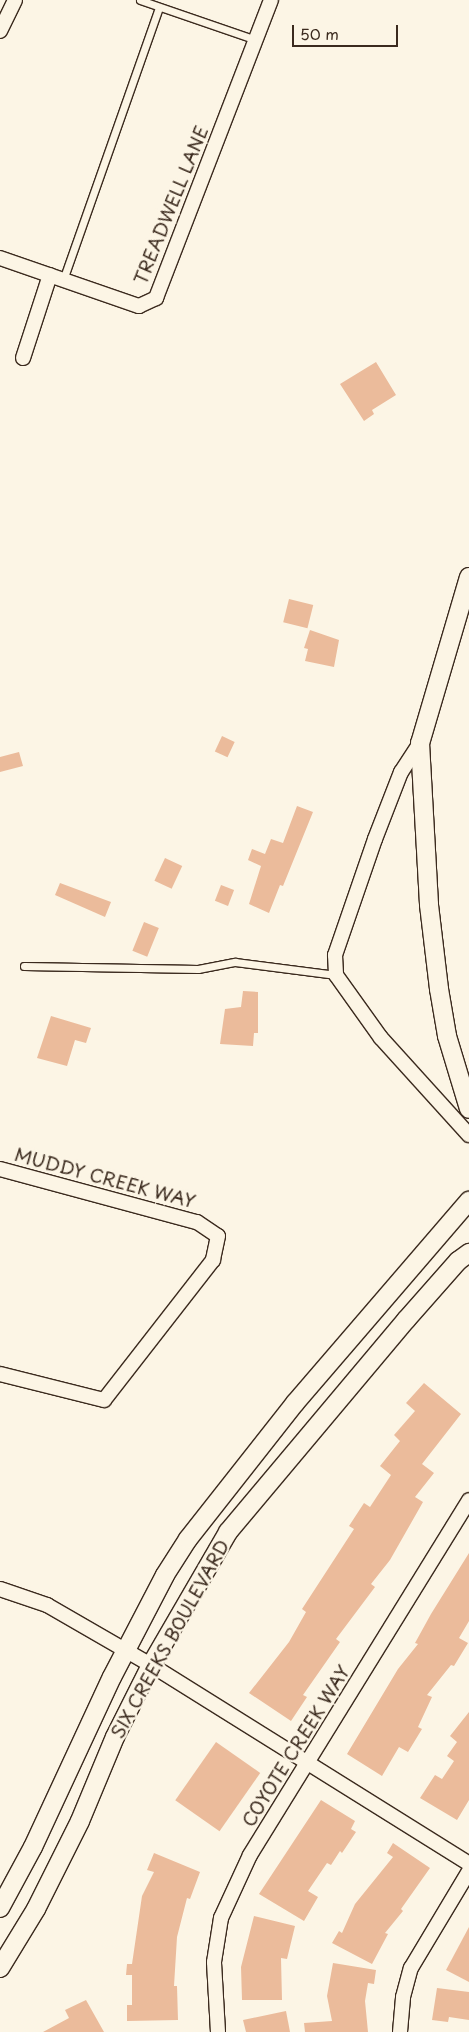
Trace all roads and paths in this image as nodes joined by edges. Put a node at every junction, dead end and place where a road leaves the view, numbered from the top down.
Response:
1 (15, 0) edge
2 (140, 0) edge
3 (271, 0) edge
4 (159, 7) junction
5 (0, 31) edge
6 (256, 40) junction
7 (0, 258) edge
8 (56, 278) junction
9 (23, 358) dead end
10 (469, 577) edge
11 (420, 743) junction
12 (24, 966) dead end
13 (336, 975) junction
14 (469, 1109) edge
15 (469, 1135) edge
16 (0, 1169) edge
17 (469, 1201) edge
18 (469, 1253) edge
19 (0, 1374) edge
20 (469, 1500) edge
21 (0, 1589) edge
22 (126, 1651) junction
23 (151, 1665) junction
24 (309, 1762) junction
25 (469, 1864) edge
26 (469, 1871) edge
27 (0, 1908) edge
28 (0, 1968) edge
29 (218, 2032) edge
30 (400, 2032) edge

1 - 5 street
2 - 4 lane
3 - 6 street, TREADWELL LANE
4 - 6 lane
4 - 8 lane
6 - 8 street, TREADWELL LANE
7 - 8 street, TREADWELL LANE
8 - 9 street
10 - 11 street
11 - 13 street
11 - 14 street
12 - 13 lane
13 - 15 street
16 - 19 street, MUDDY CREEK WAY
17 - 22 street, SIX CREEKS BOULEVARD
18 - 23 street, SIX CREEKS BOULEVARD
20 - 24 street, COYOTE CREEK WAY
21 - 22 street
22 - 23 street
22 - 27 street, SIX CREEKS BOULEVARD
23 - 24 street
23 - 28 street, SIX CREEKS BOULEVARD
24 - 25 street
24 - 29 street, COYOTE CREEK WAY
26 - 30 street

